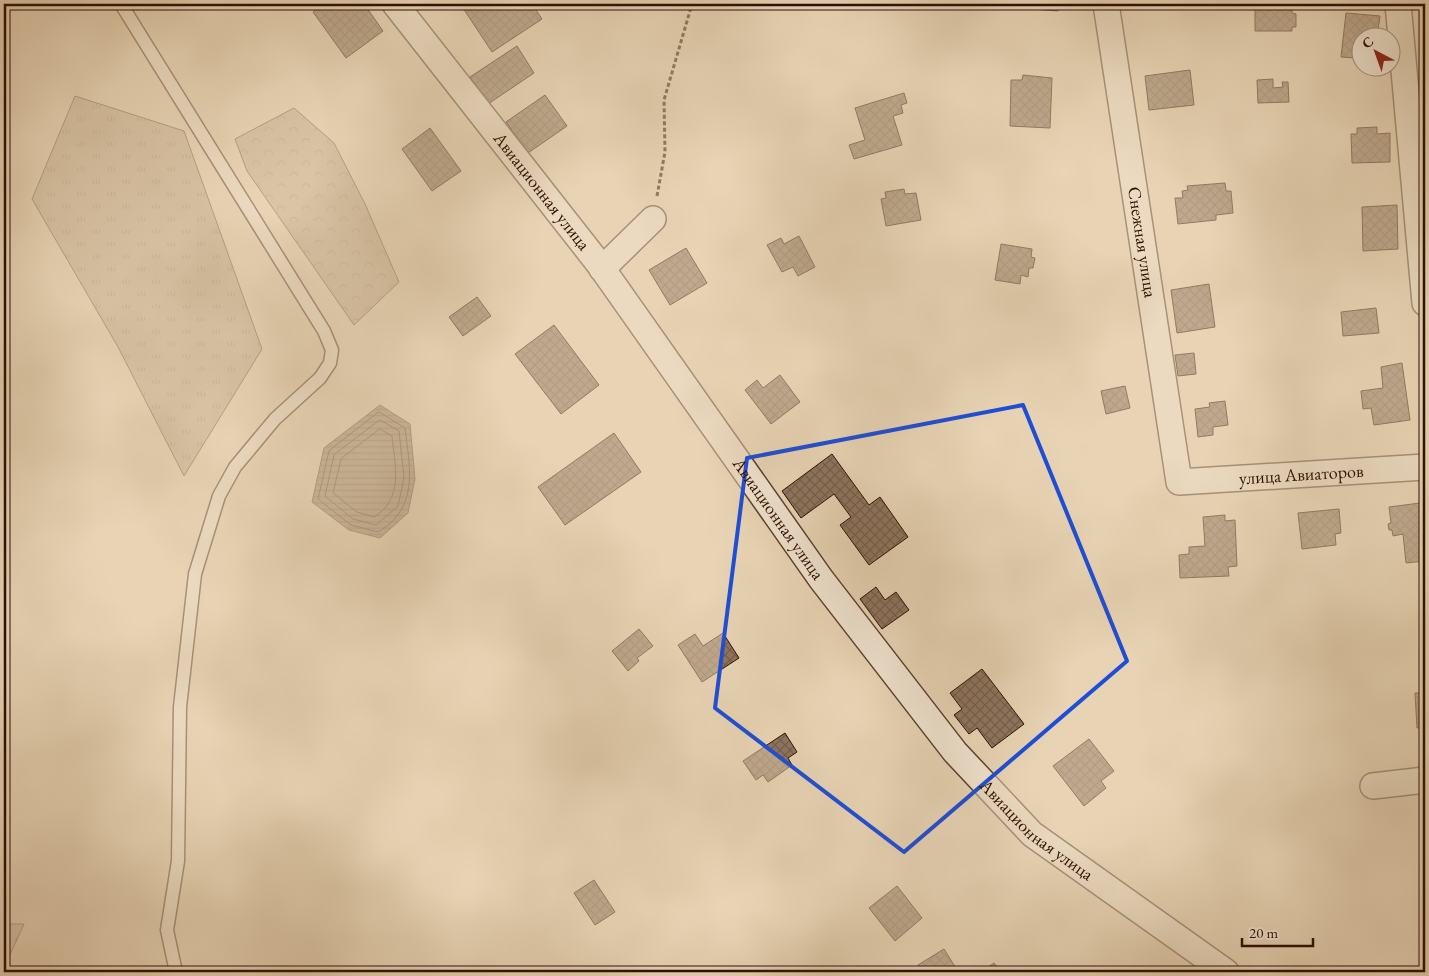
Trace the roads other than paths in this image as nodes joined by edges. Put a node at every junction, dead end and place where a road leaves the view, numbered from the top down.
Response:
1 (121, 4) edge
2 (395, 4) edge
3 (1106, 4) edge
4 (1398, 4) edge
5 (653, 218) road end
6 (602, 269) junction
7 (1425, 303) edge
8 (1425, 467) edge
9 (1179, 482) joint
10 (1425, 780) edge
11 (1373, 786) dead end
12 (176, 972) edge
13 (1226, 972) edge

1 - 12 lane
2 - 6 street, Авиационная улица
3 - 9 street, Снежная улица
4 - 7 street
5 - 6 street
6 - 13 street, Авиационная улица
8 - 9 street, улица Авиаторов
10 - 11 street

